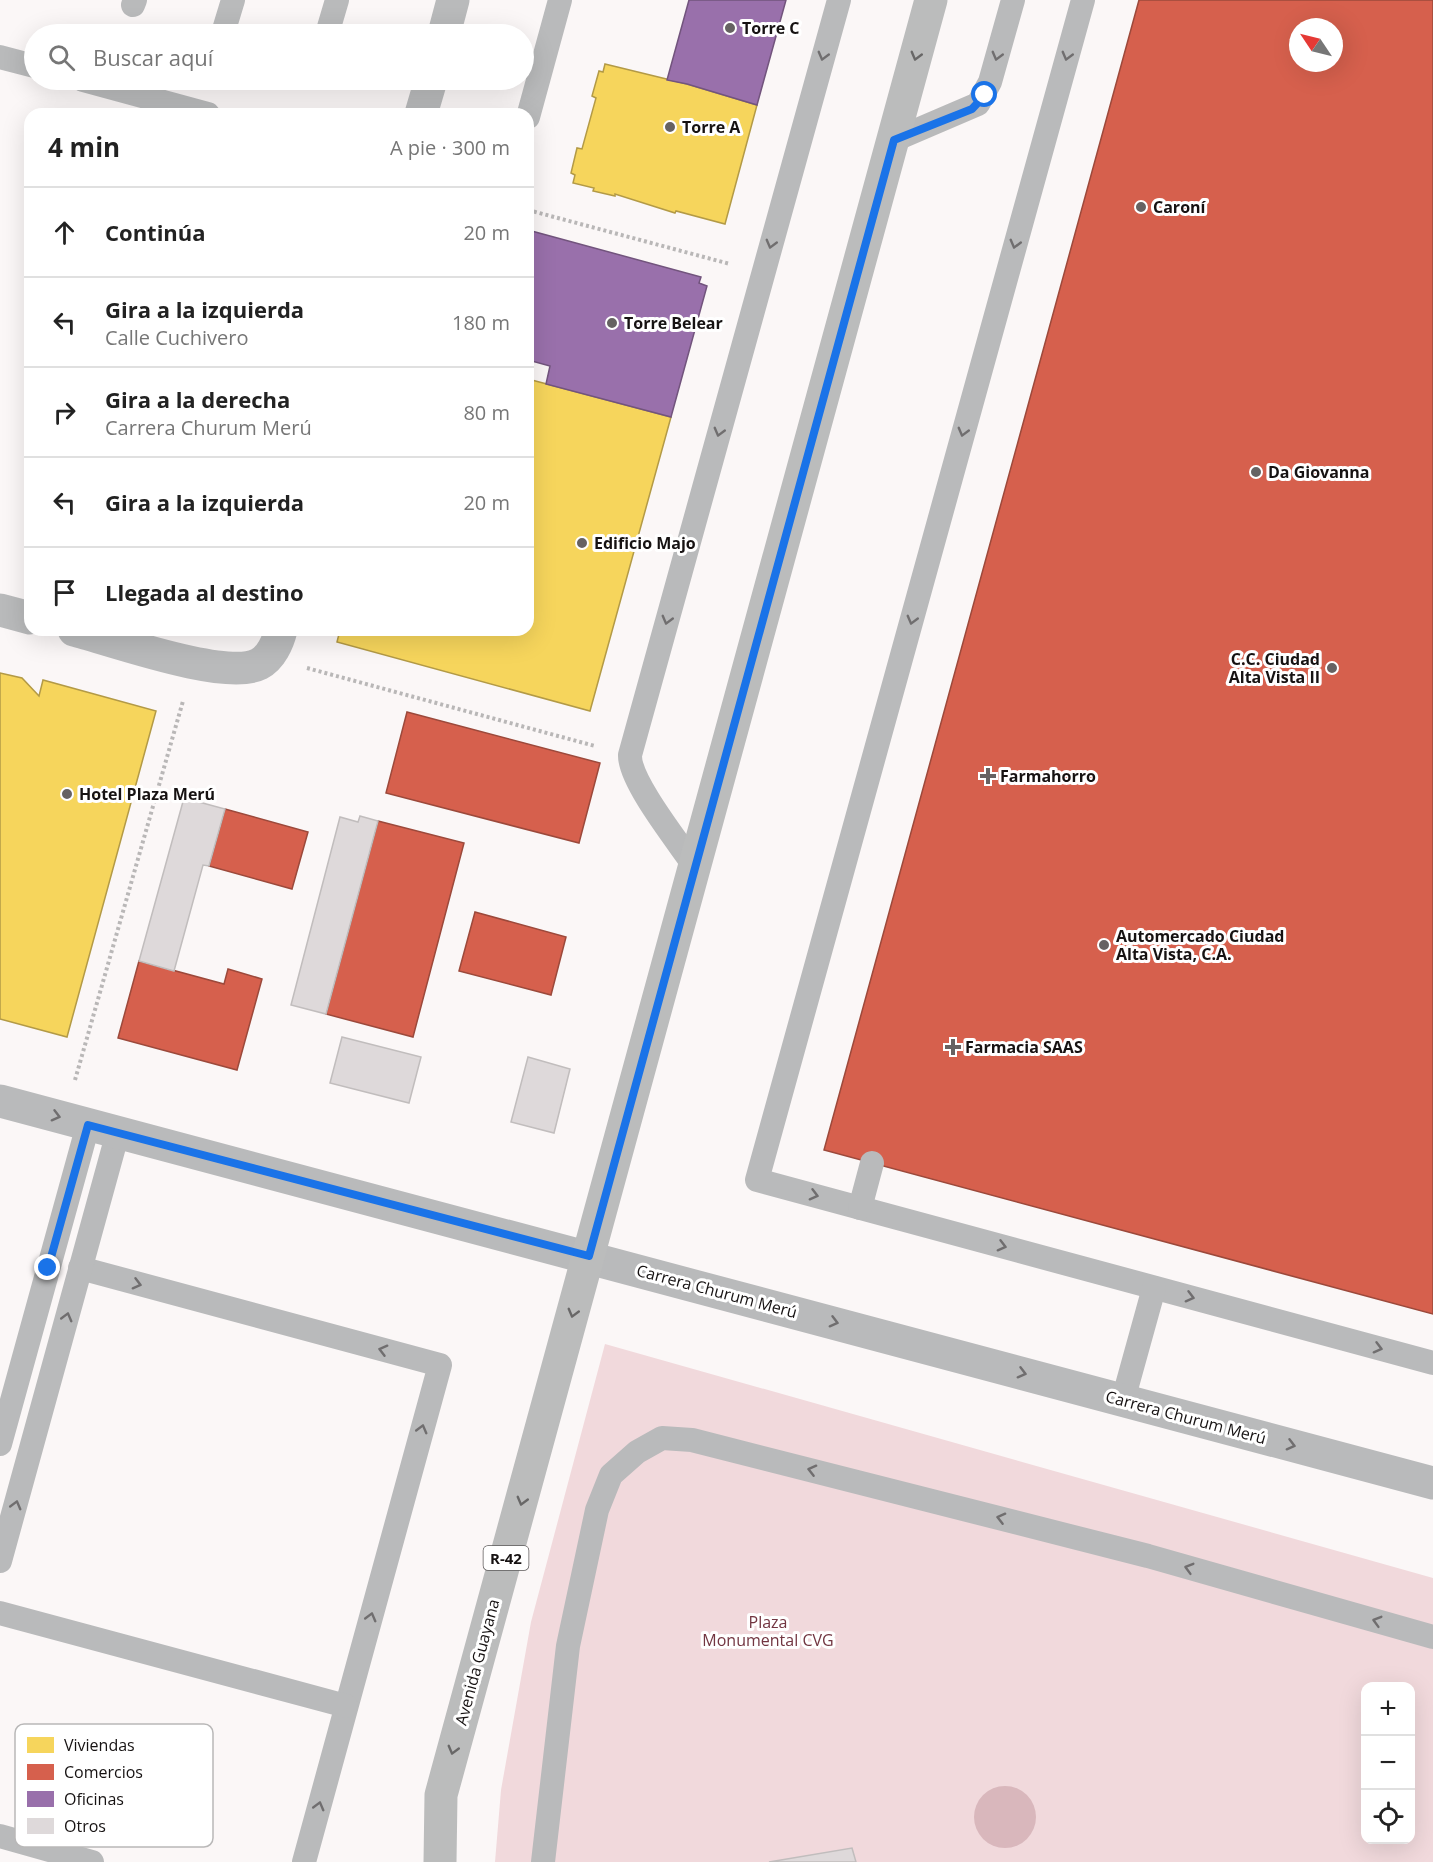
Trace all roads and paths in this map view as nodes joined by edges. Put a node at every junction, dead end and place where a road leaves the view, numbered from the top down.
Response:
1 (233, 0) edge
2 (337, 0) edge
3 (453, 0) edge
4 (560, 0) edge
5 (839, 0) edge
6 (932, 0) edge
7 (1013, 0) edge
8 (1083, 0) edge
9 (226, 24) edge
10 (330, 24) edge
11 (447, 24) edge
12 (0, 57) edge
13 (24, 63) edge
14 (120, 90) edge
15 (429, 90) edge
16 (186, 108) edge
17 (426, 108) edge
18 (530, 108) edge
19 (894, 140) junction
20 (534, 212) edge
21 (763, 273) junction
22 (0, 610) edge
23 (24, 616) edge
24 (96, 636) edge
25 (275, 642) edge
26 (194, 662) junction
27 (630, 755) junction
28 (695, 867) junction
29 (0, 1101) edge
30 (90, 1125) junction
31 (872, 1163) dead end
32 (860, 1208) junction
33 (589, 1256) junction
34 (80, 1268) junction
35 (1155, 1288) junction
36 (1433, 1363) edge
37 (18, 1379) junction
38 (48, 1386) junction
39 (1123, 1400) junction
40 (0, 1444) edge
41 (1433, 1483) edge
42 (0, 1561) edge
43 (0, 1613) edge
44 (1433, 1637) edge
45 (346, 1706) junction
46 (441, 1796) junction
47 (0, 1836) edge
48 (15, 1840) edge
49 (39, 1847) edge
50 (92, 1862) edge
51 (304, 1862) edge
52 (424, 1862) edge
53 (440, 1862) edge
54 (543, 1862) edge

1 - 9 lane
2 - 10 lane
3 - 11 street
4 - 18 lane
5 -> 21 lane
6 -> 19 main road, R-42
7 -> 19 lane
8 -> 32 lane
12 - 13 lane
14 - 16 lane
15 - 17 street
19 - 28 main road, R-42
20 - 21 path
21 -> 27 lane
22 - 23 street
24 - 26 street
25 - 26 street
25 - 27 path
26 - 30 path
27 - 28 lane
28 - 33 main road, R-42
29 -> 30 street, Carrera Churum Merú
30 - 33 street, Carrera Churum Merú
30 - 34 lane
30 - 37 lane
31 - 32 lane
32 -> 35 lane
33 -> 39 street, Carrera Churum Merú
33 -> 46 main road, Avenida Guayana / R-42
38 -> 34 lane
34 - 45 lane
35 -> 36 lane
35 - 39 lane
37 - 38 lane
37 - 40 lane
42 -> 38 lane
39 -> 41 street, Carrera Churum Merú
43 - 45 lane
44 -> 54 lane
51 -> 45 lane
46 - 52 street
46 - 53 main road, Avenida Guayana / R-42
47 - 48 lane
49 - 50 lane

